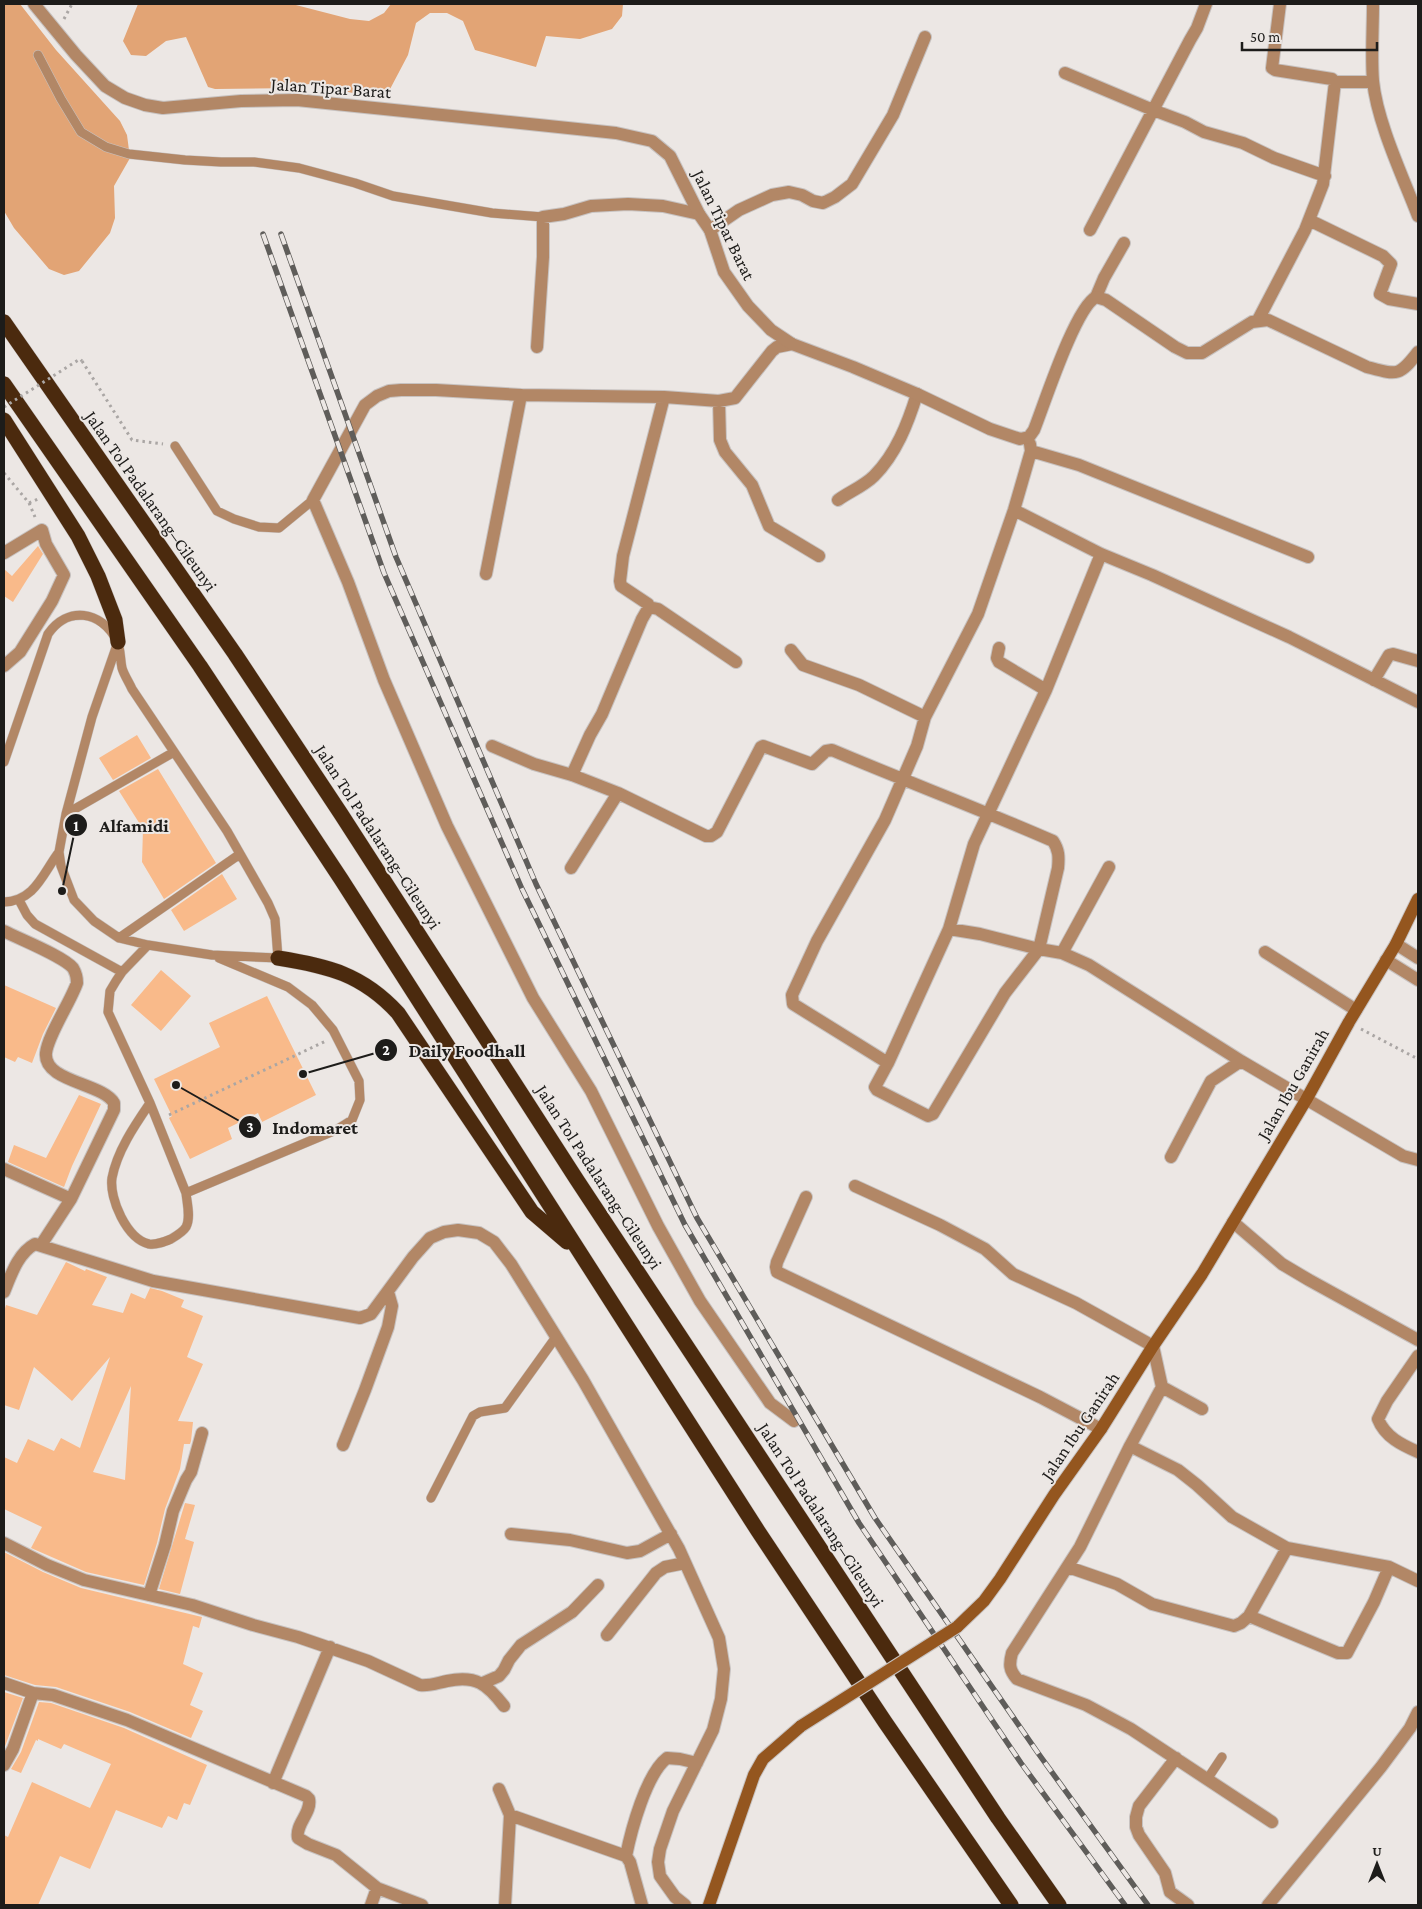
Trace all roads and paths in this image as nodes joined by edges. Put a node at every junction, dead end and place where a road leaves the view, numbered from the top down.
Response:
1 (34, 4) edge
2 (1206, 4) edge
3 (1280, 4) edge
4 (1373, 4) edge
5 (925, 37) dead end
6 (38, 55) dead end
7 (1066, 73) dead end
8 (1335, 82) junction
9 (1373, 82) junction
10 (1152, 110) junction
11 (1325, 176) junction
12 (1415, 197) edge
13 (699, 214) junction
14 (1418, 216) edge
15 (543, 218) junction
16 (1310, 220) junction
17 (710, 230) junction
18 (1090, 230) dead end
19 (1124, 243) dead end
20 (1096, 297) junction
21 (1418, 304) edge
22 (1258, 320) junction
23 (4, 322) edge
24 (792, 344) junction
25 (537, 347) dead end
26 (1418, 352) edge
27 (4, 384) edge
28 (917, 394) junction
29 (521, 395) junction
30 (664, 397) junction
31 (719, 401) junction
32 (4, 407) edge
33 (4, 420) edge
34 (1029, 437) junction
35 (175, 446) joint
36 (1031, 451) junction
37 (4, 473) edge
38 (314, 500) junction
39 (838, 500) dead end
40 (1014, 510) junction
41 (42, 530) junction
42 (4, 553) edge
43 (1101, 554) junction
44 (819, 556) dead end
45 (1308, 557) dead end
46 (486, 574) dead end
47 (649, 607) junction
48 (118, 642) junction
49 (1000, 648) dead end
50 (791, 650) dead end
51 (1418, 661) edge
52 (736, 662) dead end
53 (4, 666) edge
54 (1374, 680) junction
55 (1046, 690) junction
56 (1418, 702) edge
57 (925, 718) junction
58 (492, 746) dead end
59 (174, 752) junction
60 (4, 762) edge
61 (572, 775) junction
62 (903, 780) junction
63 (618, 793) junction
64 (989, 813) junction
65 (66, 814) junction
66 (59, 852) junction
67 (240, 854) junction
68 (1110, 867) dead end
69 (571, 868) dead end
70 (1418, 899) edge
71 (19, 900) junction
72 (4, 902) edge
73 (949, 929) junction
74 (4, 931) edge
75 (119, 938) junction
76 (1396, 944) junction
77 (148, 945) junction
78 (1039, 949) junction
79 (1266, 952) dead end
80 (1062, 953) junction
81 (212, 955) junction
82 (278, 958) junction
83 (1418, 958) edge
84 (1386, 960) junction
85 (122, 972) junction
86 (1418, 980) edge
87 (1356, 1010) junction
88 (1349, 1022) junction
89 (337, 1036) junction
90 (1418, 1059) edge
91 (1241, 1061) junction
92 (888, 1063) junction
93 (1306, 1100) junction
94 (150, 1103) junction
95 (157, 1121) junction
96 (1171, 1157) dead end
97 (1418, 1160) edge
98 (4, 1169) edge
99 (855, 1186) dead end
100 (186, 1193) junction
101 (806, 1198) dead end
102 (71, 1199) junction
103 (1233, 1222) junction
104 (42, 1245) junction
105 (580, 1252) junction
106 (4, 1292) edge
107 (388, 1292) junction
108 (556, 1337) junction
109 (1418, 1340) edge
110 (1154, 1346) junction
111 (1418, 1356) edge
112 (1162, 1387) junction
113 (1202, 1409) dead end
114 (794, 1420) dead end
115 (1101, 1430) junction
116 (202, 1433) dead end
117 (343, 1445) dead end
118 (1130, 1446) junction
119 (1418, 1452) edge
120 (431, 1498) dead end
121 (510, 1534) dead end
122 (671, 1534) junction
123 (4, 1543) edge
124 (1287, 1548) junction
125 (685, 1563) junction
126 (1068, 1567) junction
127 (1389, 1567) junction
128 (1418, 1582) edge
129 (598, 1585) dead end
130 (149, 1595) junction
131 (1250, 1616) junction
132 (607, 1635) dead end
133 (330, 1648) junction
134 (4, 1683) edge
135 (484, 1683) junction
136 (33, 1693) junction
137 (504, 1706) dead end
138 (1418, 1712) edge
139 (1222, 1757) dead end
140 (1176, 1758) junction
141 (697, 1763) junction
142 (4, 1764) edge
143 (1208, 1778) junction
144 (273, 1783) junction
145 (499, 1789) dead end
146 (510, 1815) junction
147 (1272, 1822) dead end
148 (626, 1856) junction
149 (377, 1888) junction
150 (371, 1905) edge
151 (422, 1905) edge
152 (506, 1905) edge
153 (642, 1905) edge
154 (686, 1905) edge
155 (709, 1905) edge
156 (1011, 1905) edge
157 (1059, 1905) edge
158 (1188, 1905) edge
159 (1268, 1905) edge

1 - 13 street, Jalan Tipar Barat
2 - 10 street
3 - 8 street
4 - 9 street
5 - 17 street
6 - 15 lane
7 - 10 street
8 - 9 street
8 - 11 street
9 - 12 street
10 - 11 street
10 - 18 street
11 - 16 street
12 - 14 street
13 - 15 street
13 - 17 street, Jalan Tipar Barat
15 - 25 street
16 - 21 street
16 - 22 street
17 - 24 street, Jalan Tipar Barat
19 - 20 street
20 - 22 street
20 - 34 street
22 - 26 street
23 - 157 highway, Jalan Tol Padalarang–Cileunyi
24 - 28 street, Jalan Tipar Barat
24 - 31 street
27 - 105 highway
28 - 34 street, Jalan Tipar Barat
28 - 39 street
29 - 30 street
29 - 38 street
29 - 46 street
30 - 31 street
30 - 47 street
31 - 44 street
32 - 35 path, bridge
33 - 48 highway
34 - 36 street
35 - 38 lane
36 - 40 street
36 - 45 street
37 - 41 path
38 - 114 street
40 - 43 street
40 - 57 street
41 - 42 street
41 - 53 street
43 - 54 street
43 - 55 street
47 - 52 street
47 - 61 street
48 - 59 lane
48 - 60 lane
48 - 65 lane
49 - 55 street
50 - 57 street
51 - 54 street
54 - 56 street
55 - 64 street
57 - 62 street
58 - 61 street
59 - 65 lane
59 - 67 lane
61 - 63 street
62 - 63 street
62 - 64 street
62 - 92 street
63 - 69 street
64 - 73 street
64 - 78 street
65 - 66 lane
66 - 71 lane
66 - 75 lane
67 - 75 lane
67 - 82 lane
68 - 80 street
70 - 76 main road, Jalan Ibu Ganirah
71 - 72 lane
71 - 85 lane
73 - 78 street
73 - 92 street
74 - 102 street
75 - 77 lane
76 - 83 street
76 - 84 main road, Jalan Ibu Ganirah
77 - 81 lane
77 - 85 lane
78 - 80 street
78 - 92 street
79 - 87 street
80 - 91 street
81 - 82 lane
81 - 89 lane
82 - 105 highway
84 - 86 street
84 - 87 main road, Jalan Ibu Ganirah
85 - 94 lane
87 - 88 main road, Jalan Ibu Ganirah
88 - 90 path
88 - 93 main road, Jalan Ibu Ganirah
89 - 95 path
89 - 100 lane
91 - 93 street
91 - 96 street
93 - 97 street
93 - 103 main road, Jalan Ibu Ganirah
94 - 95 lane
94 - 100 lane
95 - 100 lane
98 - 102 street
99 - 110 street
101 - 115 street
102 - 104 street
103 - 109 street
103 - 110 main road, Jalan Ibu Ganirah
104 - 106 street
104 - 107 street
105 - 156 highway
107 - 108 street
107 - 117 street
108 - 120 lane
108 - 122 street
110 - 112 street
110 - 115 main road, Jalan Ibu Ganirah
111 - 119 street
112 - 113 street
112 - 118 street
115 - 155 main road, Jalan Ibu Ganirah, bridge
116 - 130 street
118 - 124 street
118 - 126 street
121 - 122 street
122 - 125 street
123 - 130 street
124 - 127 street
124 - 131 street
125 - 132 street
125 - 141 street
126 - 131 street
126 - 140 street
127 - 128 street
127 - 131 street
129 - 135 street
130 - 133 street
133 - 135 street
133 - 144 street
134 - 136 street
135 - 137 street
136 - 142 street
136 - 144 street
138 - 159 street
139 - 143 lane
140 - 143 street
140 - 158 street
141 - 148 street
141 - 154 street
143 - 147 street
144 - 149 street
145 - 146 street
146 - 148 street
146 - 152 street
148 - 153 street
149 - 150 street
149 - 151 street

